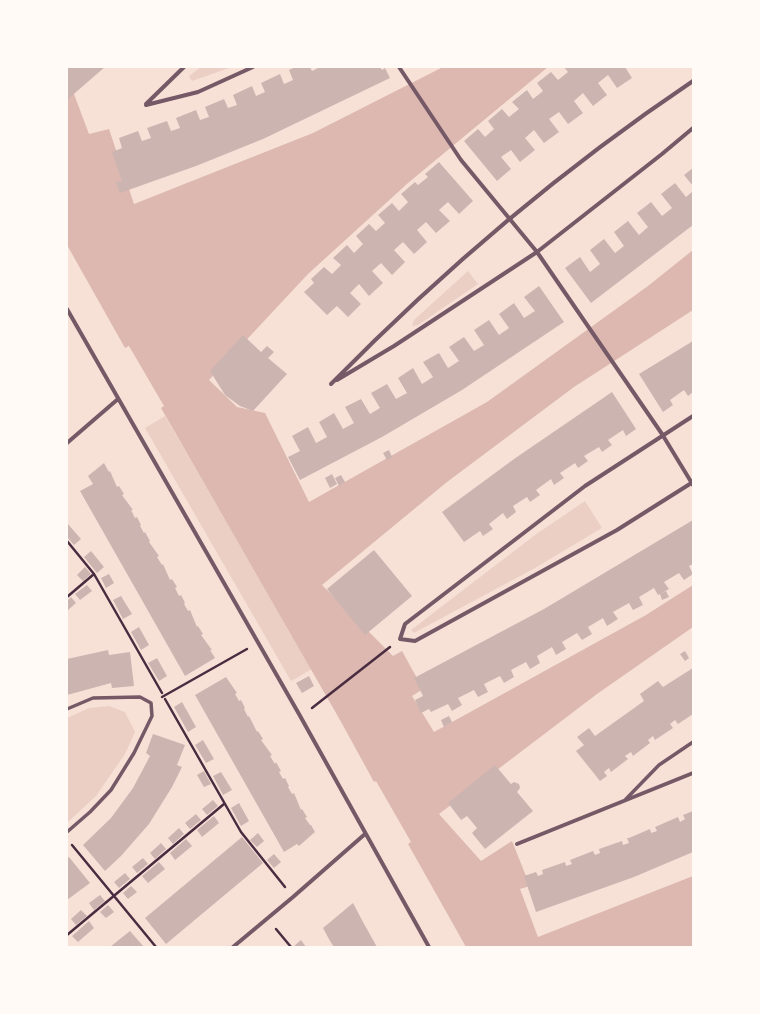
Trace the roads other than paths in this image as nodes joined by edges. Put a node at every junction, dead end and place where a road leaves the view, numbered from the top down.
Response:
1 (184, 67) edge
2 (252, 67) edge
3 (399, 67) edge
4 (693, 81) edge
5 (693, 128) edge
6 (510, 218) junction
7 (537, 252) junction
8 (67, 309) edge
9 (118, 399) junction
10 (693, 416) edge
11 (662, 434) junction
12 (67, 443) edge
13 (692, 483) edge
14 (67, 709) edge
15 (693, 742) edge
16 (693, 773) edge
17 (625, 800) junction
18 (67, 832) edge
19 (364, 834) junction
20 (517, 844) dead end
21 (233, 947) edge
22 (429, 947) edge

1 - 2 street
3 - 6 street
4 - 6 street
5 - 7 street
6 - 7 street
6 - 7 street
7 - 11 street
8 - 9 street
9 - 12 street
9 - 19 street
10 - 11 street
11 - 13 street
11 - 13 street
14 - 18 street
15 - 17 street
16 - 17 street
17 - 20 street
19 - 21 street
19 - 22 street

